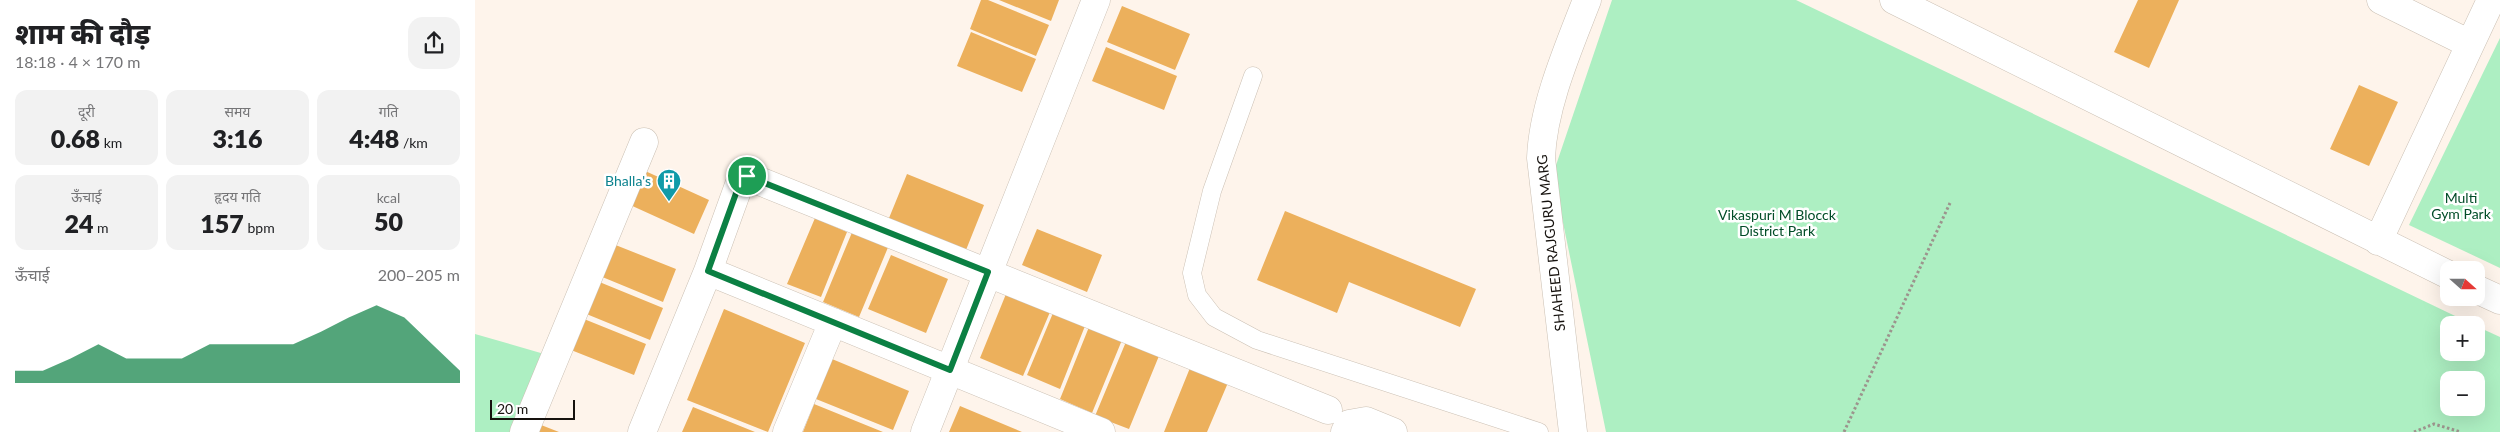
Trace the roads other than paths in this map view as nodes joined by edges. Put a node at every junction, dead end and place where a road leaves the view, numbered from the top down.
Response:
1 (1096, 0) edge
2 (1587, 0) edge
3 (1894, 0) edge
4 (2381, 0) edge
5 (2491, 0) edge
6 (2470, 44) junction
7 (1253, 76) dead end
8 (644, 142) dead end
9 (2378, 241) junction
10 (708, 271) junction
11 (2440, 271) edge
12 (988, 272) junction
13 (2485, 293) edge
14 (2500, 300) edge
15 (833, 322) junction
16 (950, 370) junction
17 (1328, 410) dead end
18 (1047, 422) edge
19 (524, 432) edge
20 (642, 432) edge
21 (787, 432) edge
22 (925, 432) edge
23 (1101, 432) edge
24 (1345, 432) edge
25 (1393, 432) edge
26 (1539, 432) edge
27 (1573, 432) edge

1 - 12 street
2 - 27 street, SHAHEED RAJGURU MARG
3 - 9 street
4 - 6 street
5 - 6 street
6 - 9 street
7 - 26 lane
8 - 19 street
9 - 11 street
10 - 12 street
10 - 15 street
10 - 20 street
12 - 16 street
12 - 17 street
13 - 14 street
15 - 16 street
15 - 21 street
16 - 18 street
16 - 22 street
18 - 23 street
24 - 25 street

